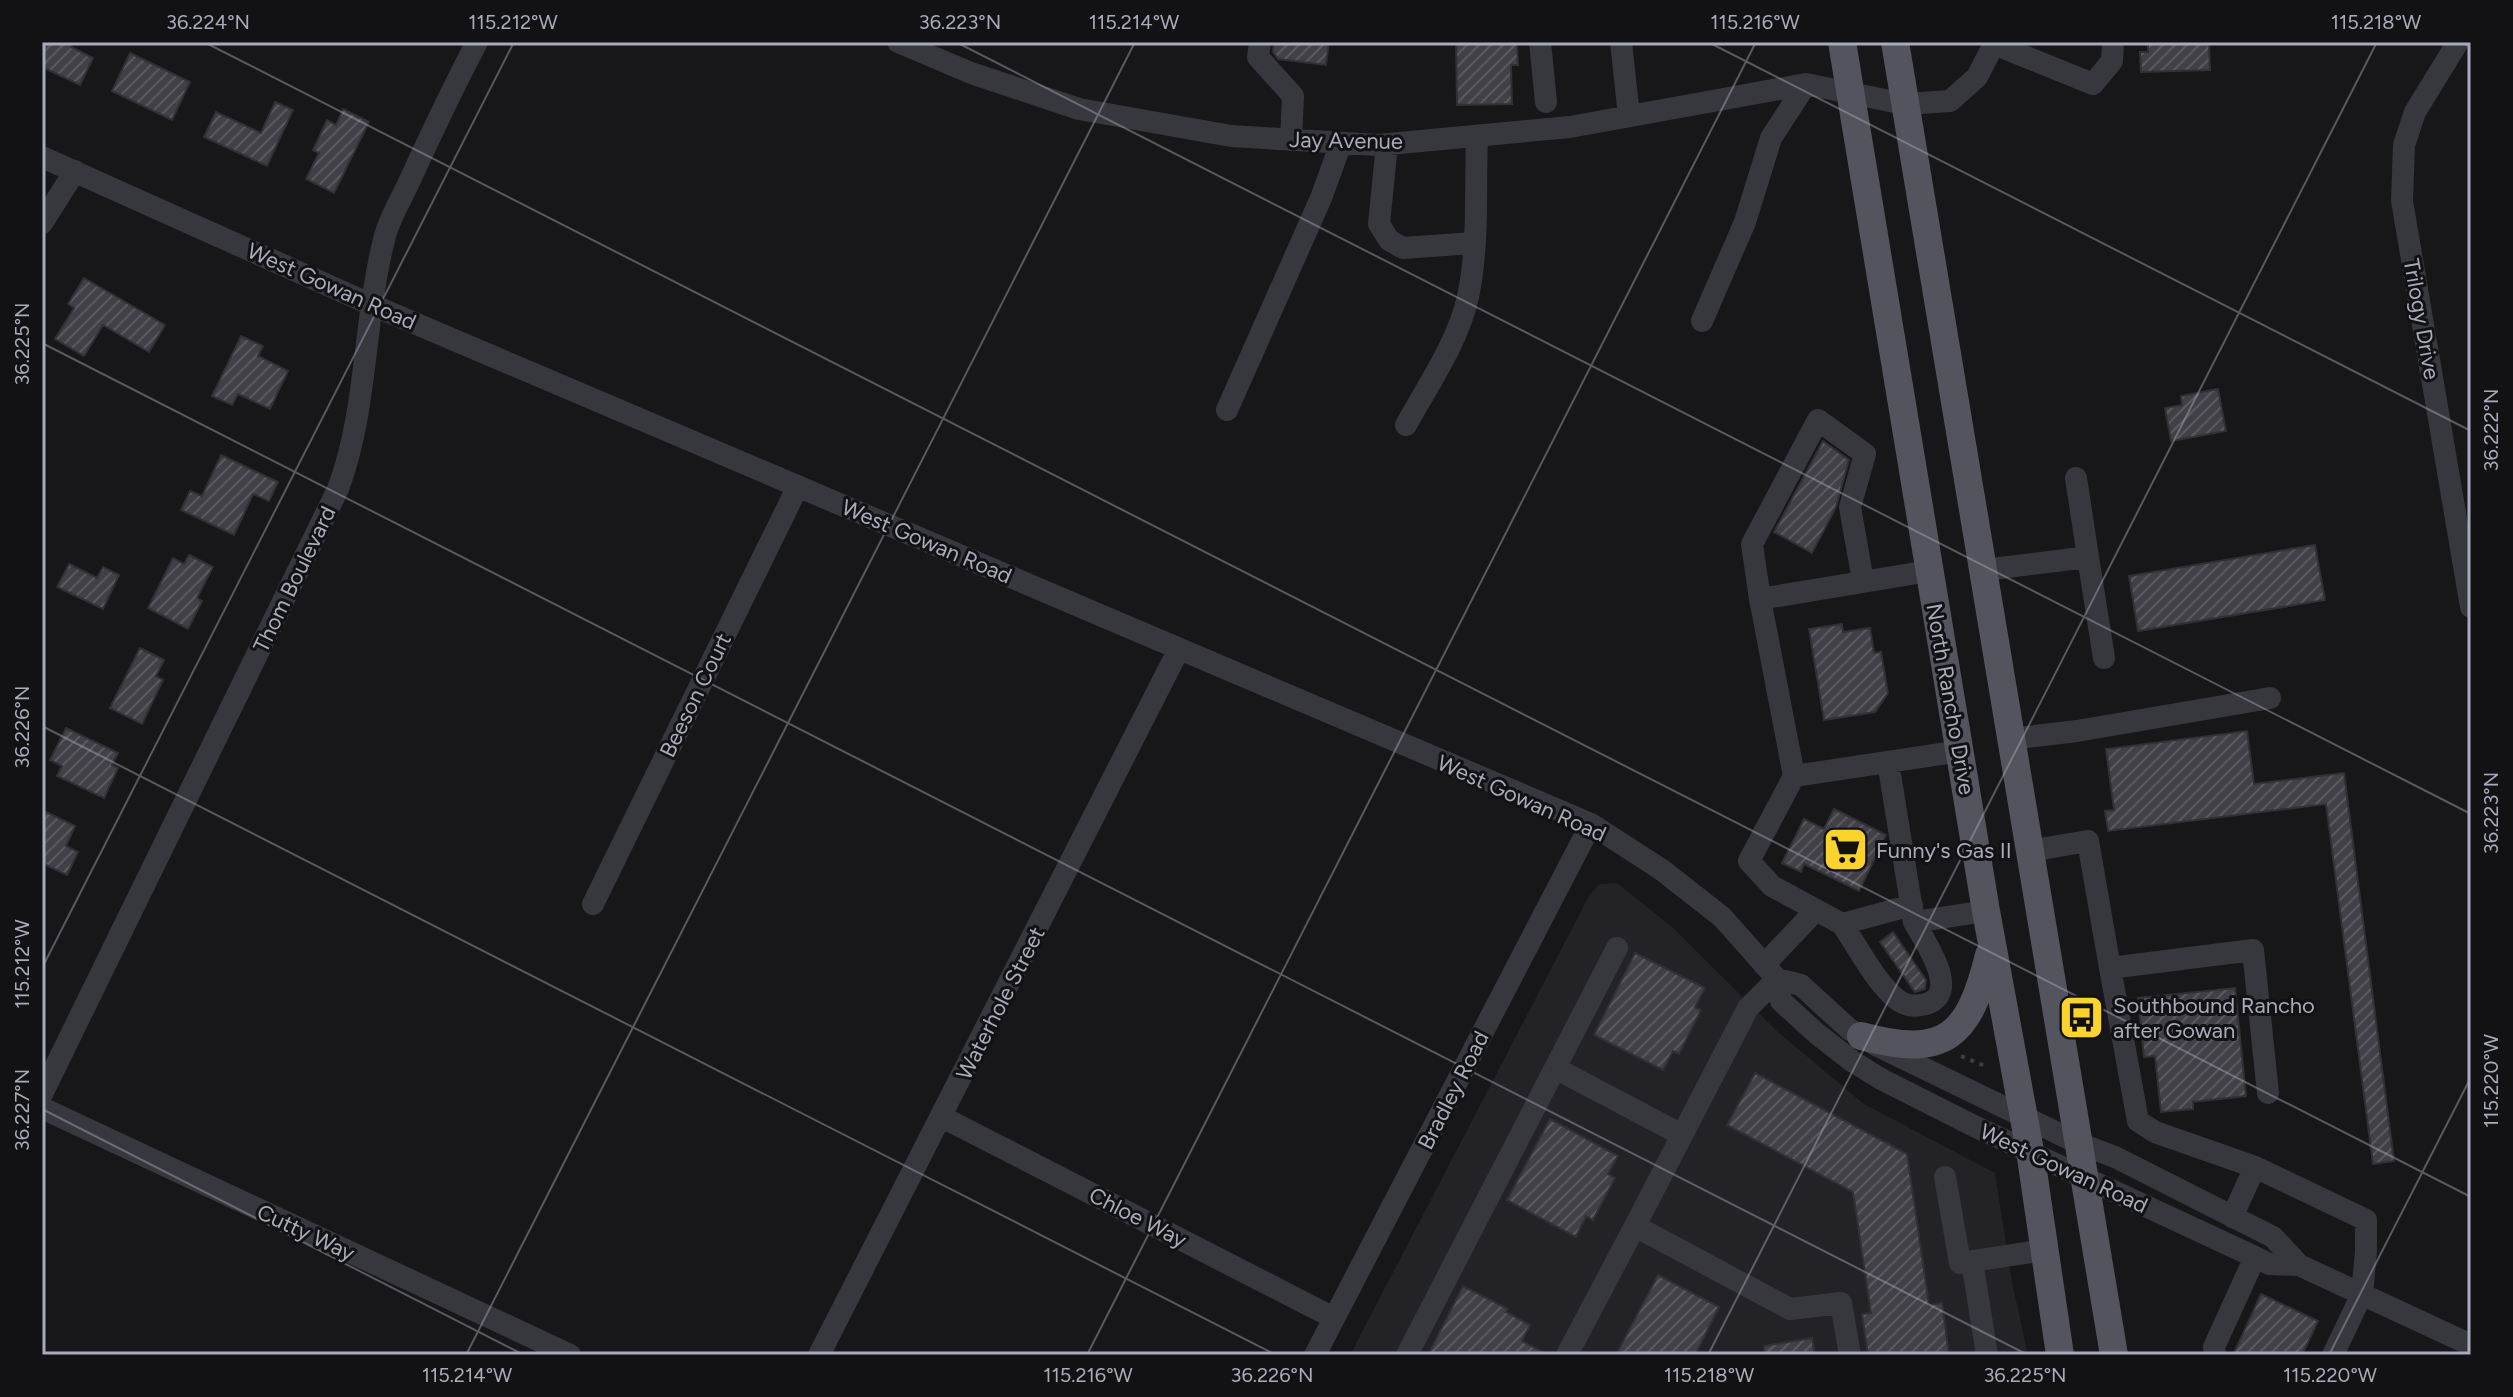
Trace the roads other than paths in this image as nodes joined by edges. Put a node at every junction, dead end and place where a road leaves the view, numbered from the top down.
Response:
1 (477, 42) edge
2 (898, 42) edge
3 (1260, 42) edge
4 (1540, 42) edge
5 (1621, 42) edge
6 (1842, 42) edge
7 (1895, 42) edge
8 (2113, 42) edge
9 (2458, 42) edge
10 (1995, 43) edge
11 (1806, 84) junction
12 (1851, 94) junction
13 (1546, 102) dead end
14 (1905, 104) junction
15 (1629, 116) junction
16 (1477, 136) junction
17 (1291, 140) junction
18 (1341, 143) junction
19 (1387, 144) junction
20 (42, 157) edge
21 (75, 171) junction
22 (42, 223) edge
23 (1473, 243) junction
24 (372, 305) junction
25 (1702, 321) dead end
26 (1227, 410) dead end
27 (1406, 425) dead end
28 (2076, 478) dead end
29 (798, 486) junction
30 (2088, 557) junction
31 (1984, 570) junction
32 (1929, 571) junction
33 (1863, 581) junction
34 (1760, 599) junction
35 (2471, 607) edge
36 (1179, 649) junction
37 (2104, 658) dead end
38 (2270, 698) dead end
39 (2011, 739) junction
40 (1961, 751) junction
41 (1888, 762) junction
42 (1794, 776) junction
43 (1591, 824) junction
44 (2029, 851) junction
45 (593, 904) dead end
46 (1816, 910) junction
47 (1986, 911) junction
48 (1913, 914) junction
49 (1842, 924) junction
50 (1992, 943) junction
51 (1617, 948) dead end
52 (2110, 968) junction
53 (1770, 972) junction
54 (1861, 1036) junction
55 (48, 1068) edge
56 (1555, 1068) junction
57 (2268, 1093) dead end
58 (42, 1094) edge
59 (42, 1108) edge
60 (2023, 1115) junction
61 (942, 1117) junction
62 (1682, 1135) junction
63 (2078, 1143) junction
64 (2030, 1151) junction
65 (2255, 1167) junction
66 (1945, 1177) dead end
67 (2083, 1177) junction
68 (2232, 1217) junction
69 (1635, 1226) junction
70 (2044, 1250) junction
71 (2255, 1257) junction
72 (1972, 1261) junction
73 (2299, 1265) junction
74 (2362, 1294) junction
75 (1334, 1318) junction
76 (2459, 1346) edge
77 (570, 1355) edge
78 (819, 1355) edge
79 (1315, 1355) edge
80 (1407, 1355) edge
81 (1567, 1355) edge
82 (1850, 1355) edge
83 (1987, 1355) edge
84 (2060, 1355) edge
85 (2114, 1355) edge
86 (2215, 1355) edge
87 (2333, 1355) edge

1 - 24 street, Thom Boulevard
2 - 17 street, Jay Avenue
3 - 17 street
4 - 13 street
5 - 15 street
6 - 12 main road, North Rancho Drive
7 - 14 main road
8 - 10 street
9 - 35 street, Trilogy Drive
10 - 14 street, Jay Avenue
11 - 12 street, Jay Avenue
11 - 15 street, Jay Avenue
11 - 25 street
12 - 14 street, Jay Avenue
12 - 32 main road, North Rancho Drive
14 - 31 main road
15 - 16 street, Jay Avenue
16 - 19 street, Jay Avenue
16 - 23 street
17 - 18 street, Jay Avenue
18 - 19 street, Jay Avenue
18 - 26 street
19 - 23 street
20 - 21 street, West Gowan Road
21 - 22 street
21 - 24 street, West Gowan Road
23 - 27 street
24 - 29 street, West Gowan Road
24 - 55 street, Thom Boulevard
28 - 30 street
29 - 36 street, West Gowan Road
29 - 45 street, Beeson Court
30 - 31 street
30 - 37 street
31 - 39 main road
32 - 33 street
32 - 40 main road, North Rancho Drive
33 - 34 street
33 - 34 street
34 - 42 street
36 - 43 street, West Gowan Road
36 - 61 street, Waterhole Street
38 - 39 street
39 - 44 main road
40 - 41 street
40 - 47 main road, North Rancho Drive
41 - 42 street
41 - 48 street
42 - 46 street
43 - 53 street, West Gowan Road
43 - 75 street, Bradley Road
44 - 52 street
44 - 63 main road
46 - 49 street
46 - 53 street
47 - 48 street
47 - 50 main road, North Rancho Drive
48 - 49 street
48 - 49 street
50 - 54 main road
50 - 60 main road, North Rancho Drive
51 - 56 street
52 - 57 street
52 - 65 street
53 - 54 street, West Gowan Road
53 - 62 street
53 - 64 street, West Gowan Road
54 - 60 street, West Gowan Road
55 - 58 street, Thom Boulevard
56 - 62 street
56 - 80 street
59 - 77 street, Cutty Way
60 - 63 street, West Gowan Road
60 - 64 main road, North Rancho Drive
61 - 75 street, Chloe Way
61 - 78 street, Waterhole Street
62 - 69 street
63 - 67 main road
63 - 68 street, West Gowan Road
64 - 67 street, West Gowan Road
64 - 70 main road, North Rancho Drive
65 - 68 street
65 - 74 street
66 - 72 street
67 - 71 street, West Gowan Road
67 - 85 main road
68 - 73 street, West Gowan Road
69 - 81 street
69 - 82 street
70 - 72 street
70 - 84 main road, North Rancho Drive
71 - 73 street, West Gowan Road
71 - 86 street
72 - 83 street
73 - 74 street, West Gowan Road
74 - 76 street, West Gowan Road
74 - 87 street
75 - 79 street, Bradley Road

